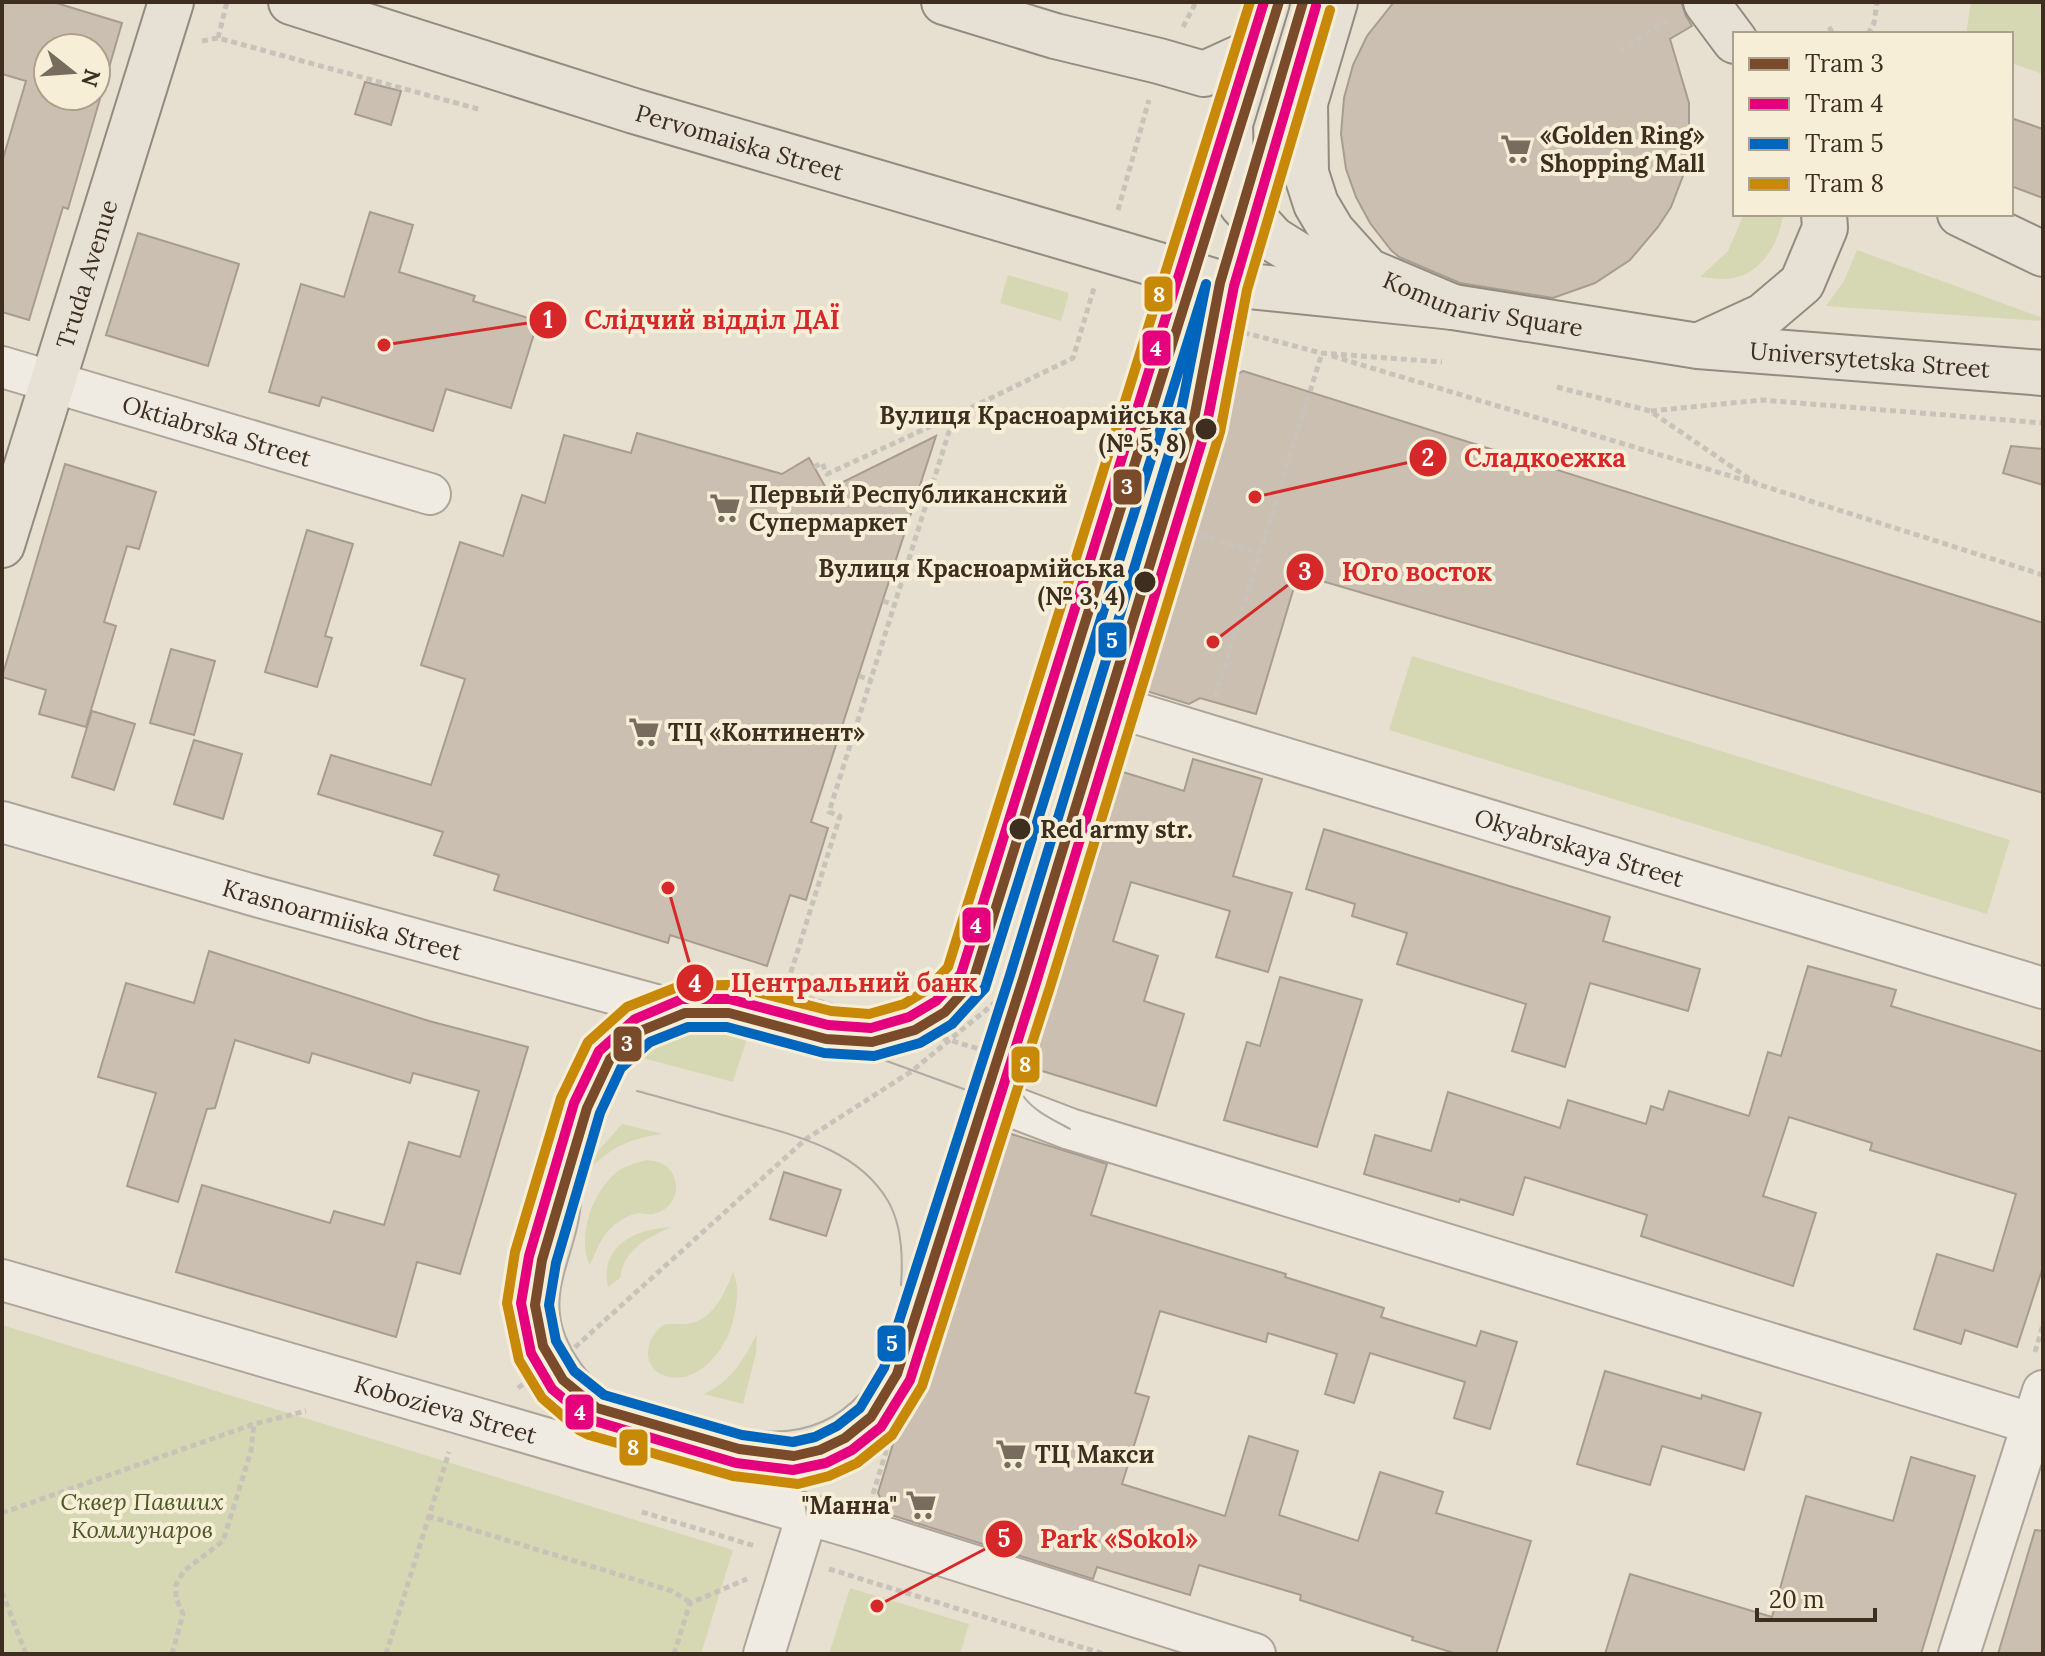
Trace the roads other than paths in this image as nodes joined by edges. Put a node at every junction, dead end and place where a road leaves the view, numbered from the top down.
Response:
1 (171, 2) edge
2 (291, 2) edge
3 (944, 2) edge
4 (1267, 2) edge
5 (1335, 2) edge
6 (1250, 53) junction
7 (1824, 216) edge
8 (1964, 216) edge
9 (2043, 254) edge
10 (1453, 307) junction
11 (1698, 346) junction
12 (2, 367) edge
13 (2043, 373) edge
14 (53, 382) junction
15 (430, 494) dead end
16 (2, 545) edge
17 (1116, 707) road end
18 (2, 822) edge
19 (2043, 988) edge
20 (685, 1013) dead end
21 (994, 1100) road end
22 (2, 1280) edge
23 (2040, 1414) edge
24 (807, 1515) junction
25 (764, 1654) edge
26 (1255, 1654) edge
27 (1959, 1654) edge

1 - 14 main road, Truda Avenue
2 - 10 main road, Pervomaiska Street
3 - 6 main road
4 - 6 main road
5 - 10 main road, Komunariv Square
6 - 10 main road
7 - 11 main road
8 - 9 main road
10 - 11 main road, Komunariv Square
11 - 13 main road, Universytetska Street
12 - 14 street, Oktiabrska Street
14 - 15 street, Oktiabrska Street
14 - 16 main road, Truda Avenue
17 - 19 street, Okyabrskaya Street
18 - 20 street, Krasnoarmiiska Street
21 - 23 street
22 - 24 street, Kobozieva Street
23 - 27 street
24 - 25 street
24 - 26 street, Kobozieva Street

